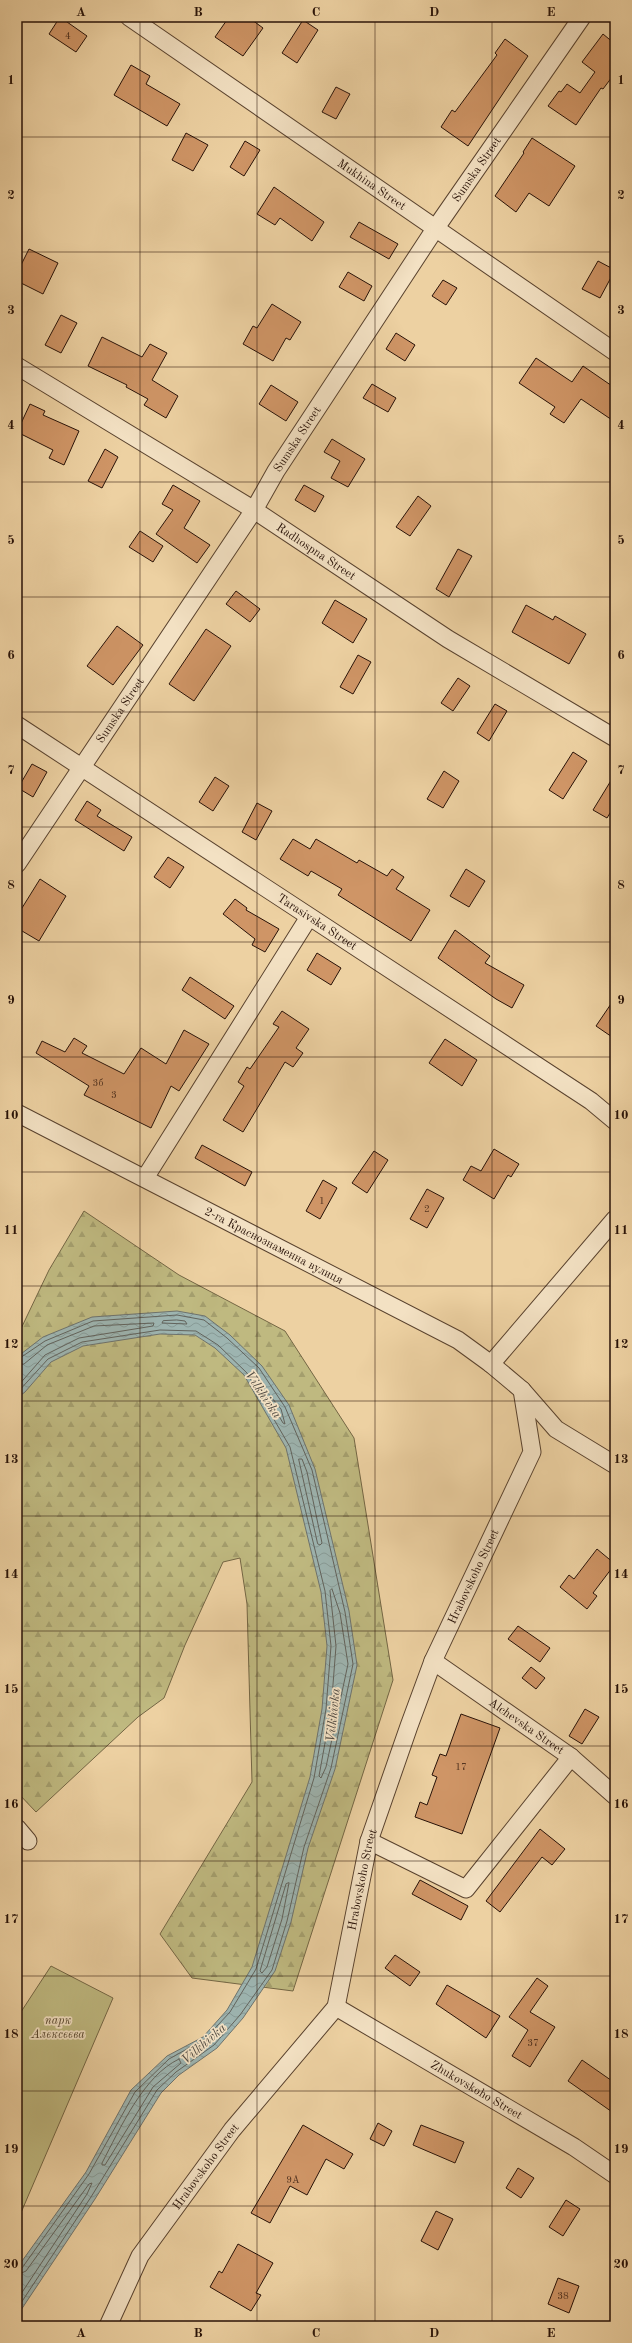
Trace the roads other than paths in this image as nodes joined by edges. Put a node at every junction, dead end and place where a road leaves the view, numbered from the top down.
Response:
1 (129, 17) edge
2 (582, 17) edge
3 (435, 229) junction
4 (615, 352) edge
5 (17, 366) edge
6 (254, 510) junction
7 (17, 725) edge
8 (615, 738) edge
9 (81, 768) junction
10 (17, 864) edge
11 (309, 917) junction
12 (17, 1113) edge
13 (615, 1121) edge
14 (145, 1178) junction
15 (615, 1220) edge
16 (491, 1364) junction
17 (522, 1390) junction
18 (615, 1465) edge
19 (433, 1661) junction
20 (570, 1757) junction
21 (615, 1796) edge
22 (17, 1828) edge
23 (28, 1841) dead end
24 (369, 1841) junction
25 (336, 2007) junction
26 (615, 2175) edge
27 (108, 2326) edge

1 - 3 street, Mukhina Street
2 - 3 street, Sumska Street
3 - 4 street, Mukhina Street
3 - 6 street, Sumska Street
5 - 6 street, Radhospna Street
6 - 8 street, Radhospna Street
6 - 9 street, Sumska Street
7 - 9 street, Tarasivska Street
9 - 10 street, Sumska Street
9 - 11 street, Tarasivska Street
11 - 13 street, Tarasivska Street
11 - 14 street
12 - 14 street, 2-га Краснознаменна вулиця
14 - 16 street, 2-га Краснознаменна вулиця
15 - 16 street
16 - 17 street, 2-га Краснознаменна вулиця
17 - 18 street, 2-га Краснознаменна вулиця
17 - 19 street, Hrabovskoho Street
19 - 20 street, Alchevska Street
19 - 24 street, Hrabovskoho Street
20 - 21 street, Alchevska Street
20 - 24 street
22 - 23 street
24 - 25 street, Hrabovskoho Street
25 - 26 street, Zhukovskoho Street
25 - 27 street, Hrabovskoho Street

